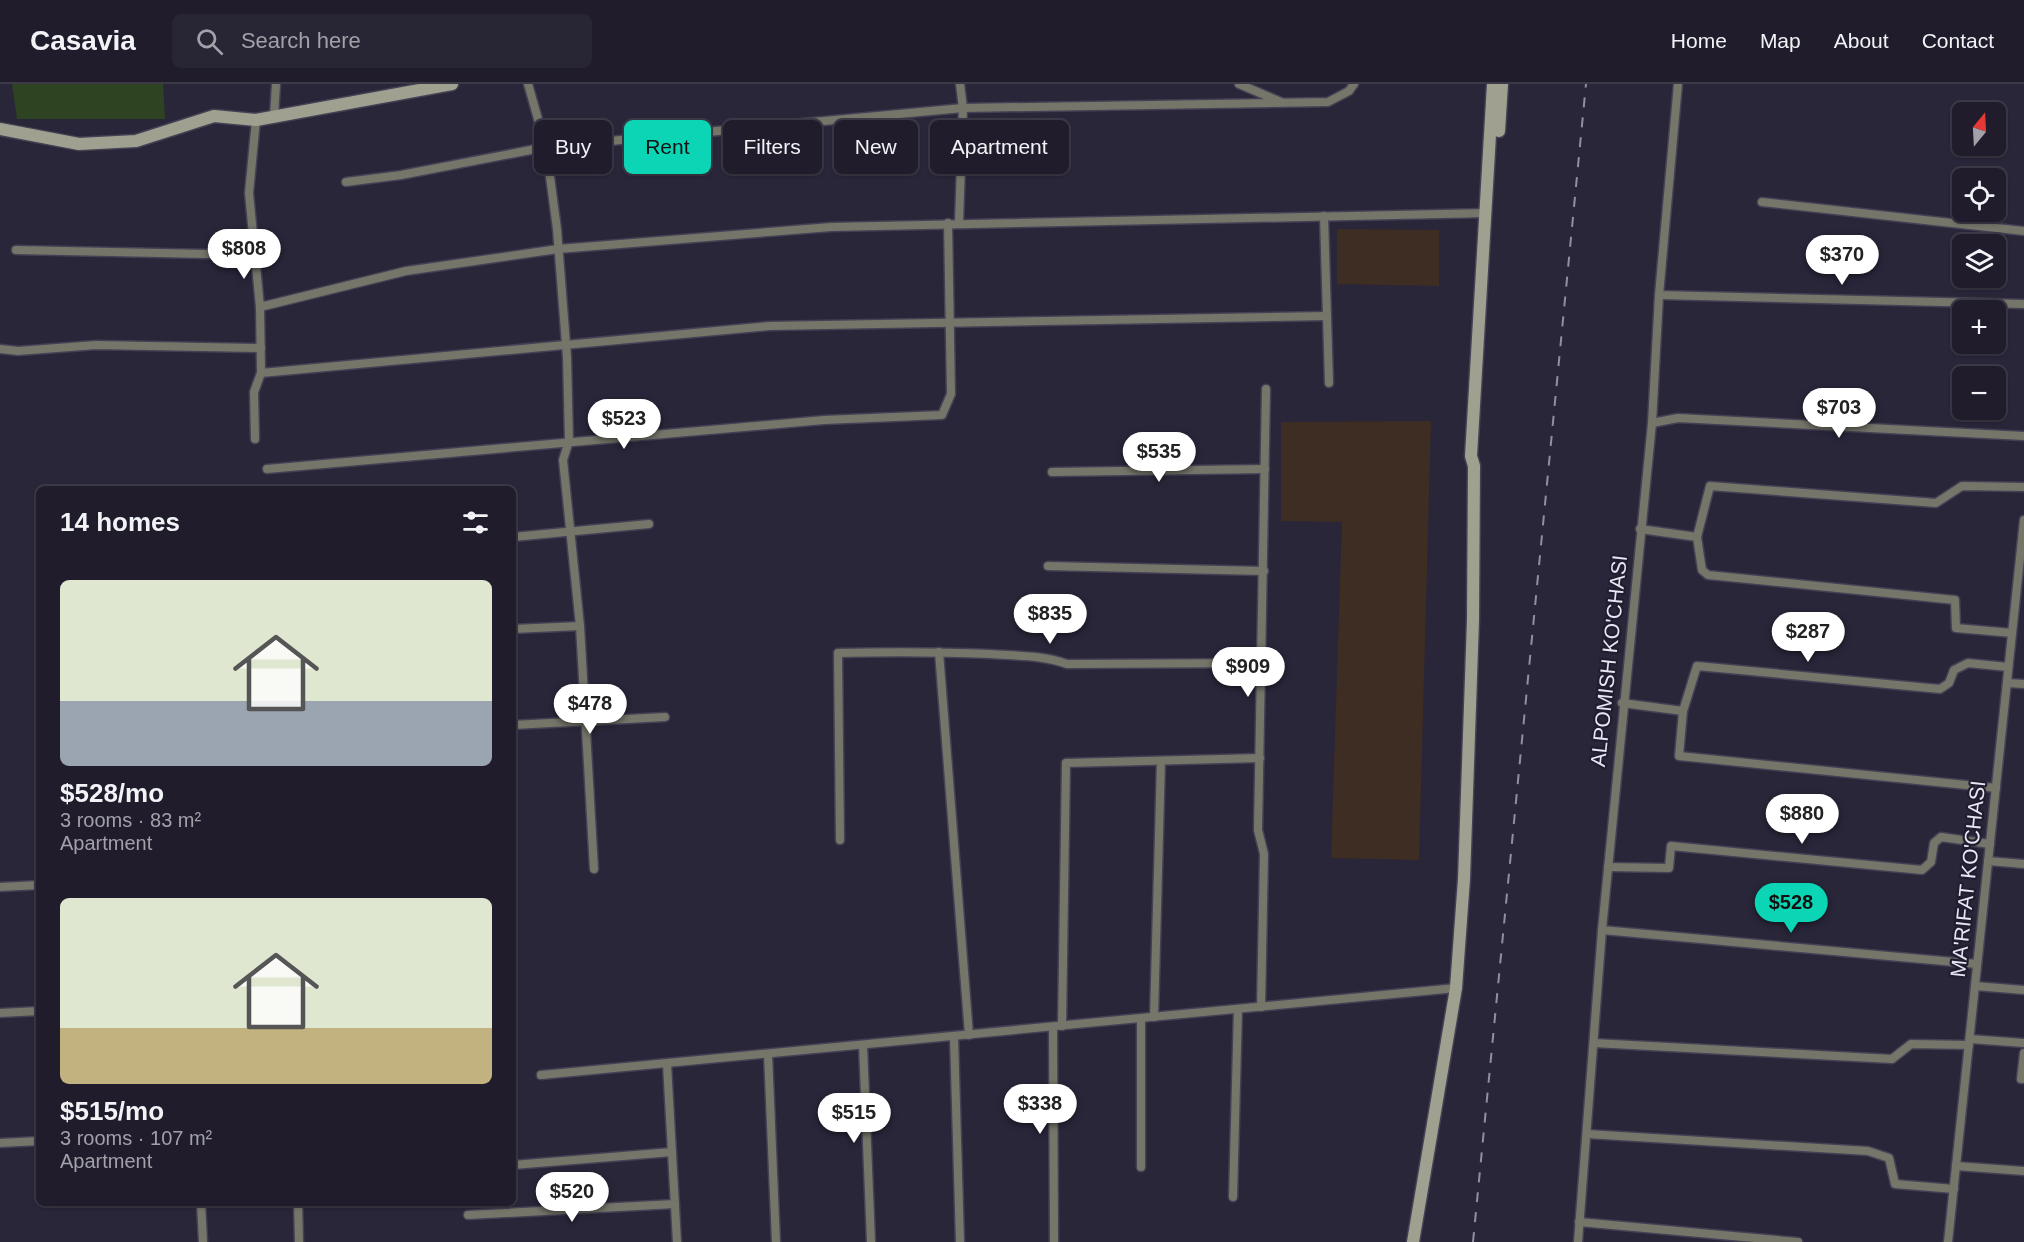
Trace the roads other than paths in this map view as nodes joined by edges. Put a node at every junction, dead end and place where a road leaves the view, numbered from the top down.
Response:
1 (276, 84) edge
2 (452, 84) edge
3 (528, 84) edge
4 (960, 84) edge
5 (1239, 84) edge
6 (1354, 84) edge
7 (1493, 84) edge
8 (1502, 84) edge
9 (1678, 84) edge
10 (1284, 104) junction
11 (963, 108) junction
12 (274, 117) junction
13 (256, 120) junction
14 (538, 120) edge
15 (0, 129) edge
16 (612, 141) edge
17 (534, 149) edge
18 (549, 174) edge
19 (346, 182) dead end
20 (1762, 202) dead end
21 (1487, 213) junction
22 (1324, 216) junction
23 (959, 222) junction
24 (948, 223) junction
25 (2024, 231) edge
26 (558, 249) junction
27 (16, 250) dead end
28 (255, 255) junction
29 (1659, 295) junction
30 (2024, 304) edge
31 (260, 307) junction
32 (1327, 316) junction
33 (949, 323) junction
34 (566, 346) junction
35 (261, 348) junction
36 (0, 349) edge
37 (261, 374) junction
38 (1329, 383) dead end
39 (1266, 389) dead end
40 (1652, 423) junction
41 (2024, 436) edge
42 (255, 439) dead end
43 (569, 441) junction
44 (1474, 466) junction
45 (267, 469) dead end
46 (1265, 469) junction
47 (1052, 472) dead end
48 (2024, 486) edge
49 (2024, 520) edge
50 (650, 524) dead end
51 (1640, 529) junction
52 (570, 532) junction
53 (516, 537) edge
54 (1697, 537) junction
55 (1048, 566) dead end
56 (1264, 571) junction
57 (580, 626) junction
58 (516, 628) edge
59 (2012, 633) junction
60 (939, 652) junction
61 (1262, 663) junction
62 (2008, 667) junction
63 (2007, 683) junction
64 (2024, 684) edge
65 (1622, 703) junction
66 (1683, 711) junction
67 (665, 717) dead end
68 (586, 723) junction
69 (516, 725) edge
70 (1260, 758) junction
71 (1161, 761) junction
72 (1996, 788) junction
73 (840, 840) dead end
74 (1990, 844) junction
75 (1988, 861) junction
76 (2024, 864) edge
77 (1608, 867) junction
78 (594, 869) dead end
79 (36, 885) edge
80 (0, 887) edge
81 (1602, 930) junction
82 (1977, 964) junction
83 (1975, 986) junction
84 (1456, 988) junction
85 (2024, 990) edge
86 (1261, 1007) junction
87 (1238, 1010) junction
88 (36, 1011) edge
89 (0, 1013) edge
90 (1154, 1017) junction
91 (1141, 1019) junction
92 (1058, 1027) junction
93 (969, 1035) junction
94 (954, 1037) junction
95 (1969, 1042) junction
96 (1594, 1043) junction
97 (2024, 1043) edge
98 (864, 1045) junction
99 (2024, 1053) edge
100 (768, 1054) junction
101 (667, 1064) junction
102 (541, 1075) dead end
103 (2024, 1079) edge
104 (1587, 1134) junction
105 (36, 1141) edge
106 (0, 1143) edge
107 (672, 1152) junction
108 (516, 1165) edge
109 (1956, 1166) junction
110 (1141, 1167) dead end
111 (2024, 1171) edge
112 (1954, 1189) junction
113 (1233, 1197) dead end
114 (675, 1204) junction
115 (201, 1206) edge
116 (298, 1206) edge
117 (468, 1215) dead end
118 (1579, 1222) junction
119 (203, 1242) edge
120 (299, 1242) edge
121 (677, 1242) edge
122 (776, 1242) edge
123 (871, 1242) edge
124 (960, 1242) edge
125 (1054, 1242) edge
126 (1413, 1242) edge
127 (1578, 1242) edge
128 (1798, 1242) edge
129 (1948, 1242) edge

1 - 12 street
2 - 12 main road
3 - 14 street
4 - 11 street
5 - 10 street
6 - 10 street
7 - 21 main road
8 - 44 main road
9 - 29 street, ALPOMISH KO'CHASI
10 - 11 street
11 - 16 street
11 - 23 street
12 - 13 main road
13 - 15 main road
13 - 28 street
17 - 19 street
18 - 26 street
20 - 25 street
21 - 22 street
21 - 44 main road
22 - 23 street
22 - 32 street
23 - 24 street
24 - 26 street
24 - 33 street
26 - 31 street
26 - 34 street
27 - 28 street
28 - 31 street
29 - 30 street
29 - 40 street, ALPOMISH KO'CHASI
31 - 35 street
32 - 33 street
32 - 38 street
33 - 34 street
33 - 43 street
34 - 37 street
34 - 43 street
35 - 36 street
35 - 37 street
37 - 42 street
39 - 46 street
40 - 41 street
40 - 51 street, ALPOMISH KO'CHASI
43 - 45 street
43 - 52 street
44 - 84 main road
46 - 47 street
46 - 56 street
48 - 54 street
49 - 59 street, MA'RIFAT KO'CHASI
50 - 52 street
51 - 54 street
51 - 65 street, ALPOMISH KO'CHASI
52 - 53 street
52 - 57 street
54 - 59 street
55 - 56 street
56 - 61 street
57 - 58 street
57 - 68 street
59 - 62 street, MA'RIFAT KO'CHASI
60 - 61 street
60 - 73 street
60 - 93 street
61 - 70 street
62 - 63 street, MA'RIFAT KO'CHASI
62 - 66 street
63 - 64 street
63 - 72 street, MA'RIFAT KO'CHASI
65 - 66 street
65 - 77 street, ALPOMISH KO'CHASI
66 - 72 street
67 - 68 street
68 - 69 street
68 - 78 street
70 - 71 street
70 - 86 street
71 - 90 street
71 - 92 street
72 - 74 street, MA'RIFAT KO'CHASI
74 - 75 street, MA'RIFAT KO'CHASI
74 - 77 street
75 - 76 street
75 - 82 street, MA'RIFAT KO'CHASI
77 - 81 street, ALPOMISH KO'CHASI
79 - 80 street
81 - 82 street
81 - 96 street, ALPOMISH KO'CHASI
82 - 83 street, MA'RIFAT KO'CHASI
83 - 85 street
83 - 95 street, MA'RIFAT KO'CHASI
84 - 86 street
84 - 126 main road
86 - 87 street
87 - 90 street
87 - 113 street
88 - 89 street
90 - 91 street
91 - 92 street
91 - 110 street
92 - 93 street
92 - 125 street
93 - 94 street
94 - 98 street
94 - 124 street
95 - 96 street
95 - 97 street
95 - 109 street, MA'RIFAT KO'CHASI
96 - 104 street, ALPOMISH KO'CHASI
98 - 100 street
98 - 123 street
99 - 103 street
100 - 101 street
100 - 122 street
101 - 102 street
101 - 107 street
104 - 112 street
104 - 118 street, ALPOMISH KO'CHASI
105 - 106 street
107 - 108 street
107 - 114 street
109 - 111 street
109 - 112 street, MA'RIFAT KO'CHASI
112 - 129 street, MA'RIFAT KO'CHASI
114 - 117 street
114 - 121 street
115 - 119 street
116 - 120 street
118 - 127 street, ALPOMISH KO'CHASI
118 - 128 street

